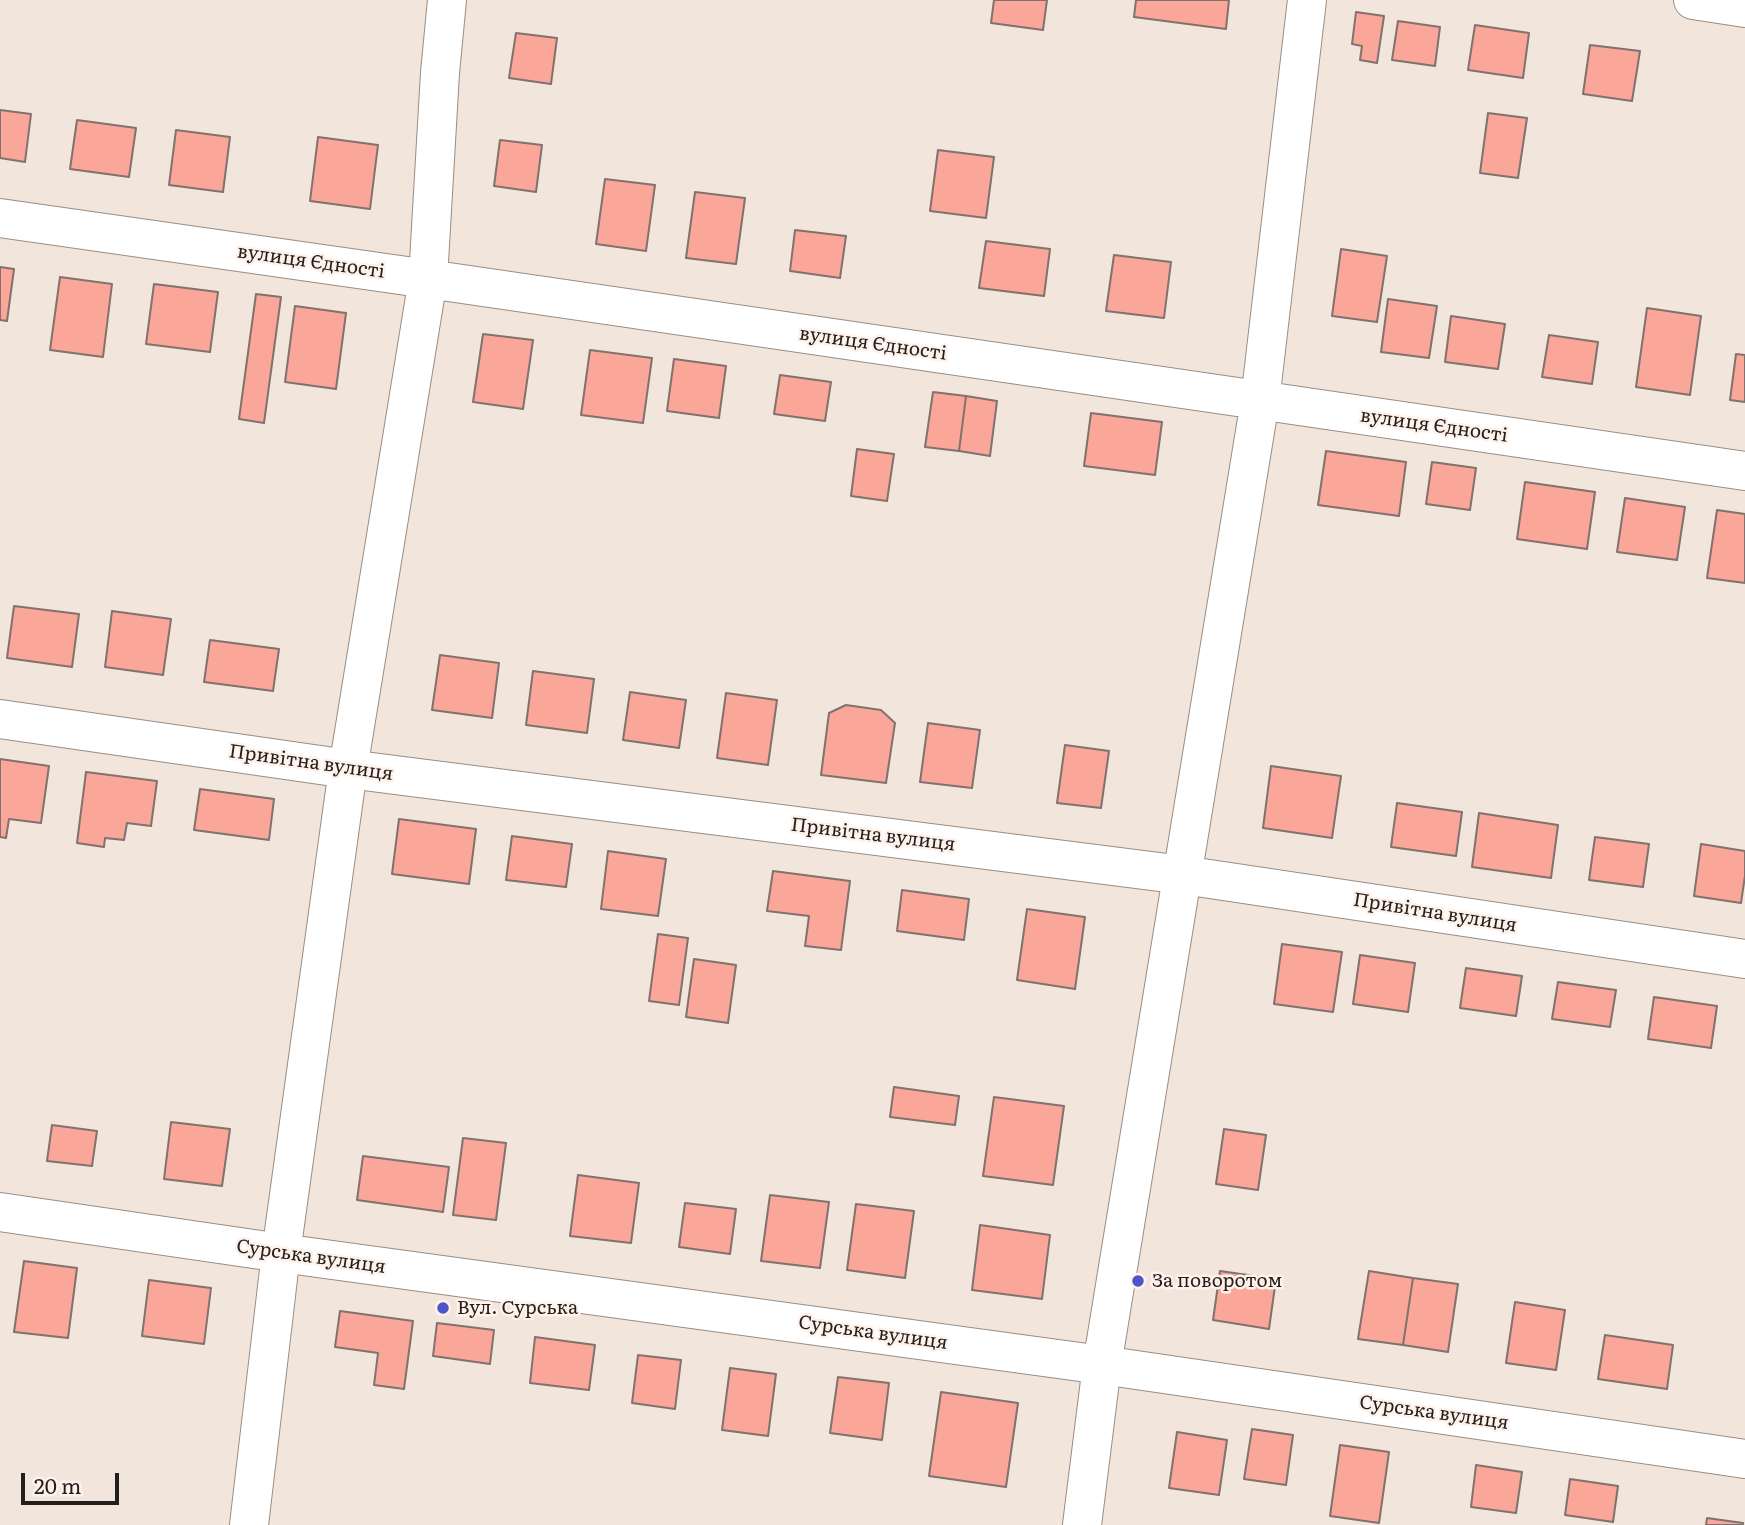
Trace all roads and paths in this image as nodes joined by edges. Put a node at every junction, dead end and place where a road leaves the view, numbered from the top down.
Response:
1 (447, 0) edge
2 (1307, 0) edge
3 (1693, 0) edge
4 (1745, 8) edge
5 (0, 218) edge
6 (428, 279) junction
7 (1260, 401) junction
8 (1745, 471) edge
9 (0, 719) edge
10 (348, 769) junction
11 (1183, 875) junction
12 (1745, 959) edge
13 (0, 1212) edge
14 (281, 1253) junction
15 (1102, 1365) junction
16 (1745, 1458) edge
17 (248, 1525) edge
18 (1082, 1525) edge

1 - 6 street
2 - 7 street
3 - 4 street
5 - 6 street, вулиця Єдності
6 - 7 street, вулиця Єдності
6 - 10 street
7 - 8 street, вулиця Єдності
7 - 11 street
9 - 10 street, Привітна вулиця
10 - 11 street, Привітна вулиця
10 - 14 street
11 - 12 street, Привітна вулиця
11 - 15 street
13 - 14 street, Сурська вулиця
14 - 15 street, Сурська вулиця
14 - 17 street
15 - 16 street, Сурська вулиця
15 - 18 street

